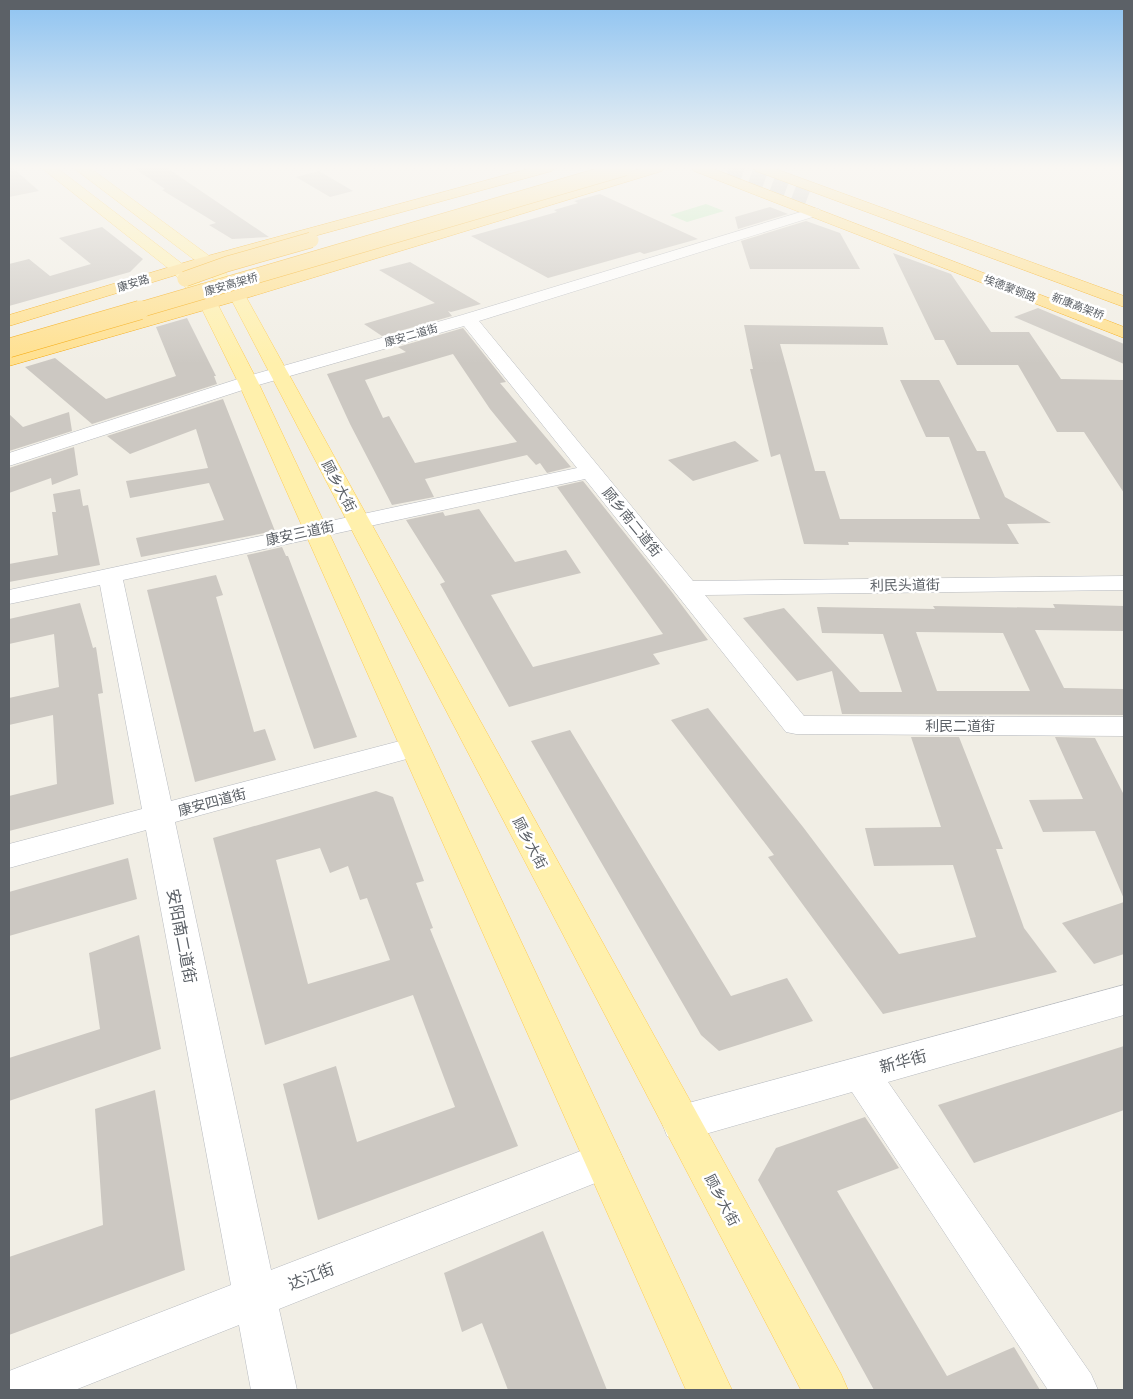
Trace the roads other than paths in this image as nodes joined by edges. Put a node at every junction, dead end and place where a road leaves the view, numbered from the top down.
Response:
1 (133, 233) edge
2 (169, 233) edge
3 (308, 233) edge
4 (335, 233) edge
5 (373, 233) edge
6 (398, 233) edge
7 (441, 233) edge
8 (721, 233) edge
9 (888, 233) edge
10 (888, 233) edge
11 (900, 233) edge
12 (905, 233) edge
13 (938, 233) edge
14 (206, 261) junction
15 (179, 269) junction
16 (223, 299) junction
17 (1124, 302) edge
18 (1124, 308) edge
19 (117, 310) junction
20 (1124, 315) edge
21 (468, 319) junction
22 (9, 321) edge
23 (1124, 324) edge
24 (1124, 333) edge
25 (9, 334) edge
26 (9, 348) edge
27 (9, 360) edge
28 (279, 373) junction
29 (248, 382) junction
30 (9, 460) edge
31 (591, 471) junction
32 (357, 520) junction
33 (315, 529) junction
34 (110, 575) junction
35 (1124, 583) edge
36 (685, 588) junction
37 (9, 597) edge
38 (796, 725) joint
39 (1124, 727) edge
40 (415, 747) junction
41 (158, 816) junction
42 (9, 856) edge
43 (1124, 1000) edge
44 (860, 1073) junction
45 (681, 1123) junction
46 (604, 1161) junction
47 (255, 1298) junction
48 (18, 1390) edge
49 (274, 1390) edge
50 (709, 1390) edge
51 (825, 1390) edge
52 (1075, 1390) edge

1 - 15 main road
2 - 14 main road
3 - 14 highway, 康安路
4 - 19 highway, bridge
5 - 19 highway, 康安高架桥
6 - 19 highway, 康安高架桥, bridge
7 - 16 highway
8 - 21 street, 康安二道街
9 - 24 highway, 埃德蒙顿路
10 - 23 highway, 新康高架桥
11 - 20 highway, 埃德蒙顿路
12 - 18 highway, 埃德蒙顿路
13 - 17 highway, 埃德蒙顿路
14 - 15 highway, 康安路
14 - 16 main road
15 - 16 main road
15 - 22 highway, 康安路
16 - 27 highway
16 - 28 main road, 顾乡大街
16 - 29 main road
19 - 25 highway, 康安高架桥
19 - 26 highway, 康安高架桥, bridge
21 - 28 street, 康安二道街
21 - 31 street, 顾乡南二道街
28 - 29 street, 康安二道街
28 - 32 main road, 顾乡大街
29 - 30 street, 康安二道街
29 - 33 main road
31 - 32 street, 康安三道街
31 - 36 street, 顾乡南二道街
32 - 33 street, 康安三道街
32 - 45 main road, 顾乡大街
33 - 34 street, 康安三道街
33 - 40 main road
34 - 37 street, 康安三道街
34 - 41 street, 安阳南二道街
35 - 36 street, 利民头道街
36 - 38 street, 顾乡南二道街
38 - 39 street, 利民二道街
40 - 41 street, 康安四道街
40 - 46 main road
41 - 42 street, 康安四道街
41 - 47 street, 安阳南二道街
43 - 44 street, 新华街
44 - 45 street, 新华街
44 - 52 street
45 - 51 main road, 顾乡大街
46 - 47 street, 达江街
46 - 50 main road
47 - 48 street, 达江街
47 - 49 street, 安阳南二道街

